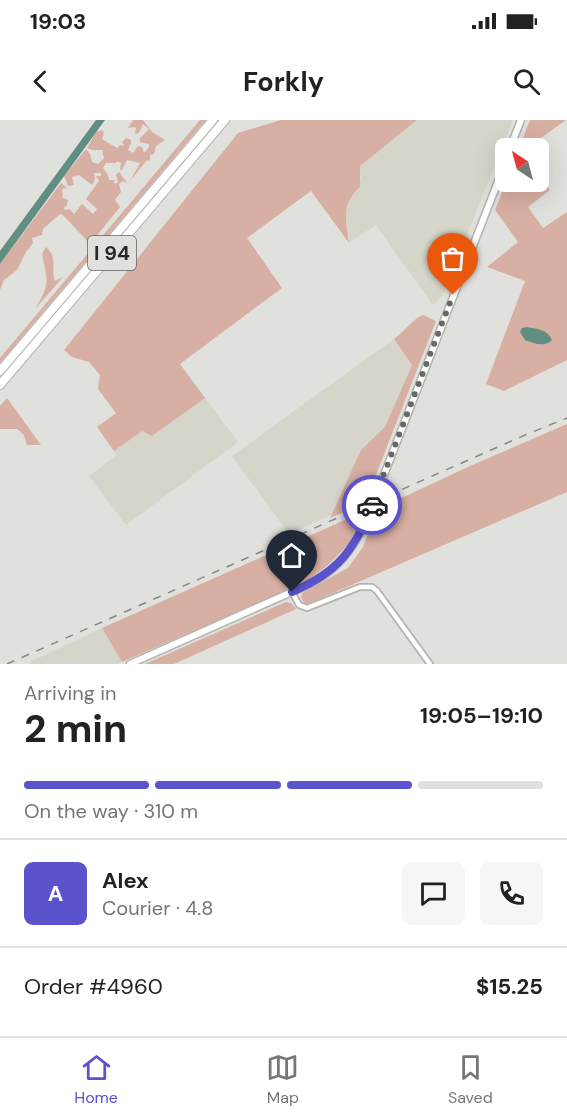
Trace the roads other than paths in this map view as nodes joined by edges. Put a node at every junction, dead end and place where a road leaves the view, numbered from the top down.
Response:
1 (213, 120) edge
2 (225, 120) edge
3 (522, 120) edge
4 (514, 138) edge
5 (495, 189) edge
6 (0, 371) edge
7 (0, 385) edge
8 (292, 592) junction
9 (130, 664) edge
10 (430, 664) edge

1 - 6 highway, I 94
2 - 7 highway, I 94
3 - 4 main road
5 - 8 main road, bridge
8 - 9 main road
8 - 10 street

